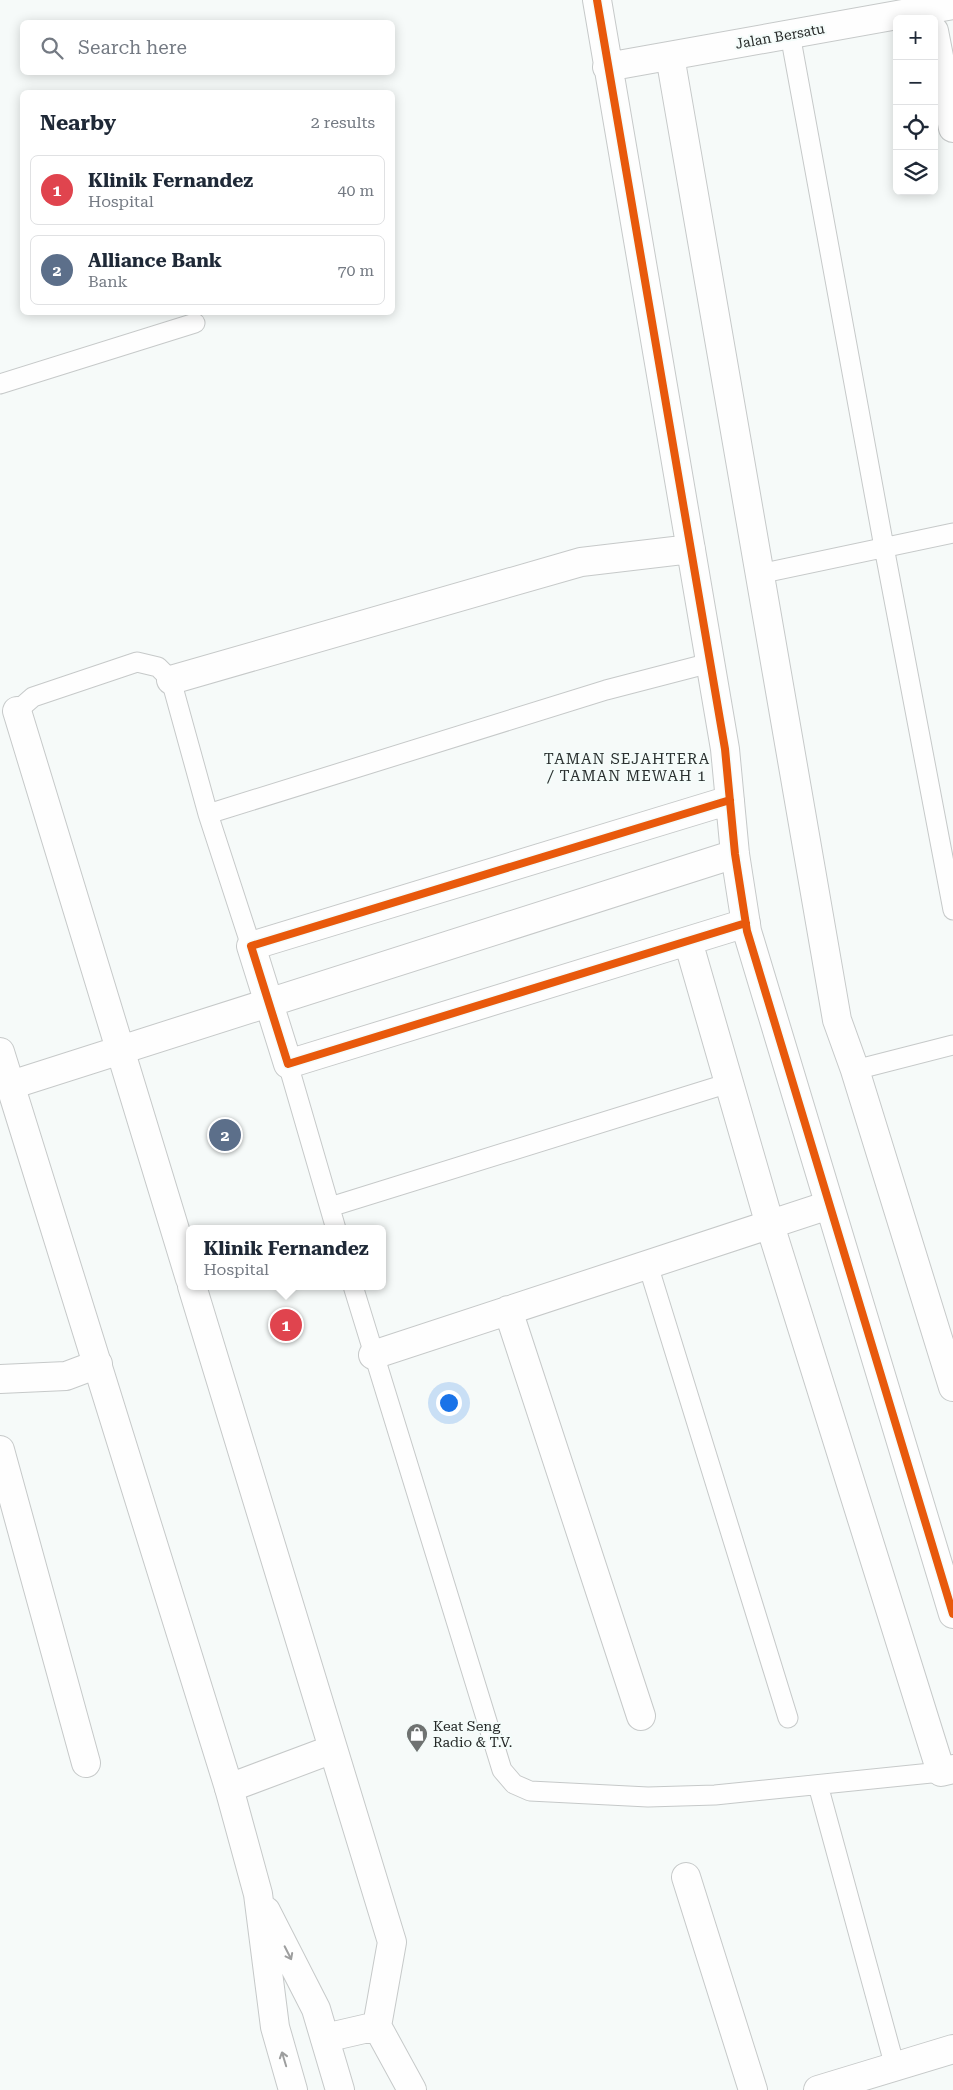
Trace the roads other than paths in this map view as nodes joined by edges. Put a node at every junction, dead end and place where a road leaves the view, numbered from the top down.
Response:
1 (597, 0) edge
2 (893, 21) edge
3 (938, 23) edge
4 (790, 34) junction
5 (670, 56) junction
6 (608, 67) junction
7 (953, 128) edge
8 (194, 323) dead end
9 (0, 384) edge
10 (953, 532) edge
11 (884, 547) junction
12 (691, 549) junction
13 (759, 574) junction
14 (710, 663) junction
15 (171, 680) junction
16 (17, 711) joint
17 (730, 800) junction
18 (208, 814) junction
19 (735, 854) junction
20 (953, 910) edge
21 (746, 923) junction
22 (688, 940) junction
23 (251, 946) junction
24 (269, 1003) junction
25 (953, 1045) edge
26 (120, 1050) junction
27 (0, 1052) edge
28 (288, 1064) junction
29 (855, 1070) junction
30 (729, 1083) junction
31 (11, 1085) junction
32 (830, 1205) junction
33 (330, 1207) junction
34 (770, 1224) junction
35 (335, 1225) edge
36 (648, 1264) junction
37 (186, 1266) edge
38 (193, 1290) edge
39 (354, 1290) edge
40 (508, 1310) junction
41 (373, 1355) junction
42 (98, 1364) junction
43 (0, 1379) edge
44 (953, 1387) edge
45 (0, 1450) edge
46 (953, 1614) edge
47 (641, 1716) dead end
48 (788, 1718) dead end
49 (333, 1749) junction
50 (86, 1763) dead end
51 (947, 1771) edge
52 (818, 1785) junction
53 (229, 1788) junction
54 (686, 1877) dead end
55 (258, 1894) junction
56 (378, 2026) junction
57 (325, 2038) junction
58 (953, 2049) edge
59 (880, 2077) edge
60 (293, 2090) edge
61 (340, 2090) edge
62 (412, 2090) edge
63 (752, 2090) edge
64 (818, 2090) edge

1 - 6 street
2 - 4 street, Jalan Bersatu
3 - 7 street
4 - 5 street, Jalan Bersatu
4 - 11 lane
5 - 6 street, Jalan Bersatu
5 - 13 street
6 - 12 street
8 - 9 lane
10 - 11 lane
11 - 13 lane
11 - 20 lane
12 - 14 street
12 - 15 street
13 - 29 street
14 - 17 street
14 - 18 lane
15 - 16 lane
15 - 18 lane
16 - 26 street
17 - 19 street
17 - 23 street
18 - 23 lane
19 - 21 street
19 - 24 street
21 - 22 street
21 - 32 street
22 - 28 street
22 - 30 street
23 - 24 street
24 - 26 street
24 - 28 street
25 - 29 lane
26 - 31 street
26 - 37 street
27 - 31 street
28 - 33 lane
29 - 44 street
30 - 33 lane
30 - 34 street
31 - 42 street
32 - 34 street
32 - 46 street
33 - 35 lane
34 - 36 street
34 - 51 street
36 - 40 street
36 - 48 lane
38 - 49 street
39 - 41 lane
40 - 41 street
40 - 47 street
41 - 52 lane
42 - 43 street
42 - 53 street
45 - 50 street
49 - 53 street
49 - 56 street
51 - 52 lane
52 - 59 lane
53 - 55 street
54 - 63 street
55 -> 57 street
60 -> 55 street
56 - 57 street
56 - 62 street
57 - 61 street
58 - 59 street
59 - 64 street

